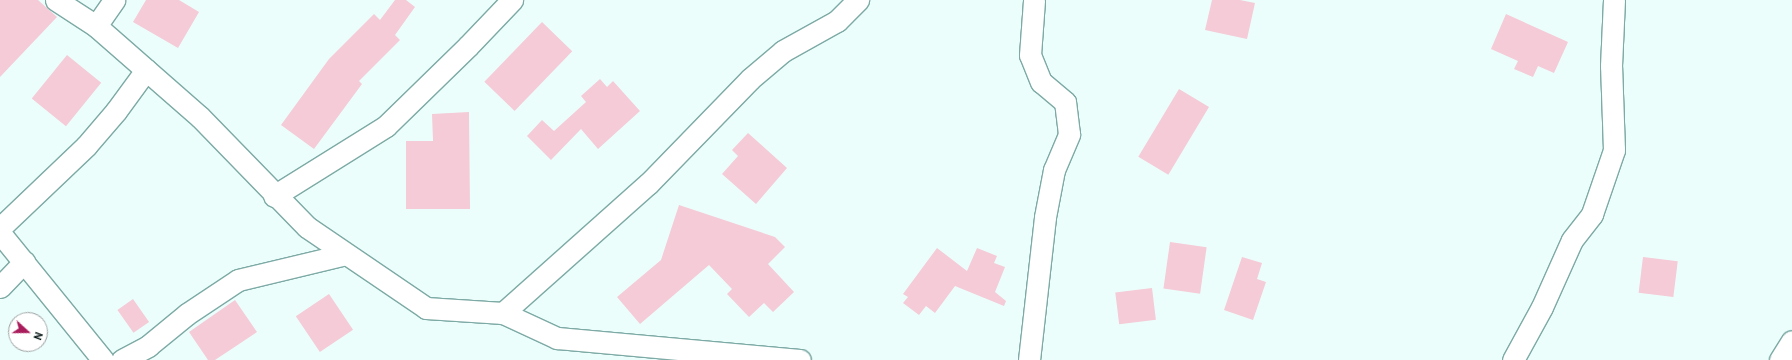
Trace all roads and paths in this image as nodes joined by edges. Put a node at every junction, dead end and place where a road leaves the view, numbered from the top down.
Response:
1 (56, 0) edge
2 (114, 0) edge
3 (512, 0) edge
4 (858, 0) edge
5 (1034, 0) edge
6 (1614, 0) edge
7 (96, 26) junction
8 (146, 70) junction
9 (274, 196) junction
10 (0, 228) edge
11 (0, 233) edge
12 (346, 254) junction
13 (24, 262) junction
14 (0, 287) edge
15 (503, 313) junction
16 (1792, 341) edge
17 (103, 360) edge
18 (122, 360) edge
19 (800, 360) edge
20 (1029, 360) edge
21 (1513, 360) edge
22 (1780, 360) edge

1 - 7 street
2 - 7 street
3 - 9 street
4 - 15 street
5 - 20 street
6 - 21 street
7 - 8 street
8 - 9 street
8 - 10 street
9 - 12 street
11 - 13 street
12 - 15 street
12 - 18 street
13 - 14 street
13 - 17 street
15 - 19 street
16 - 22 street

